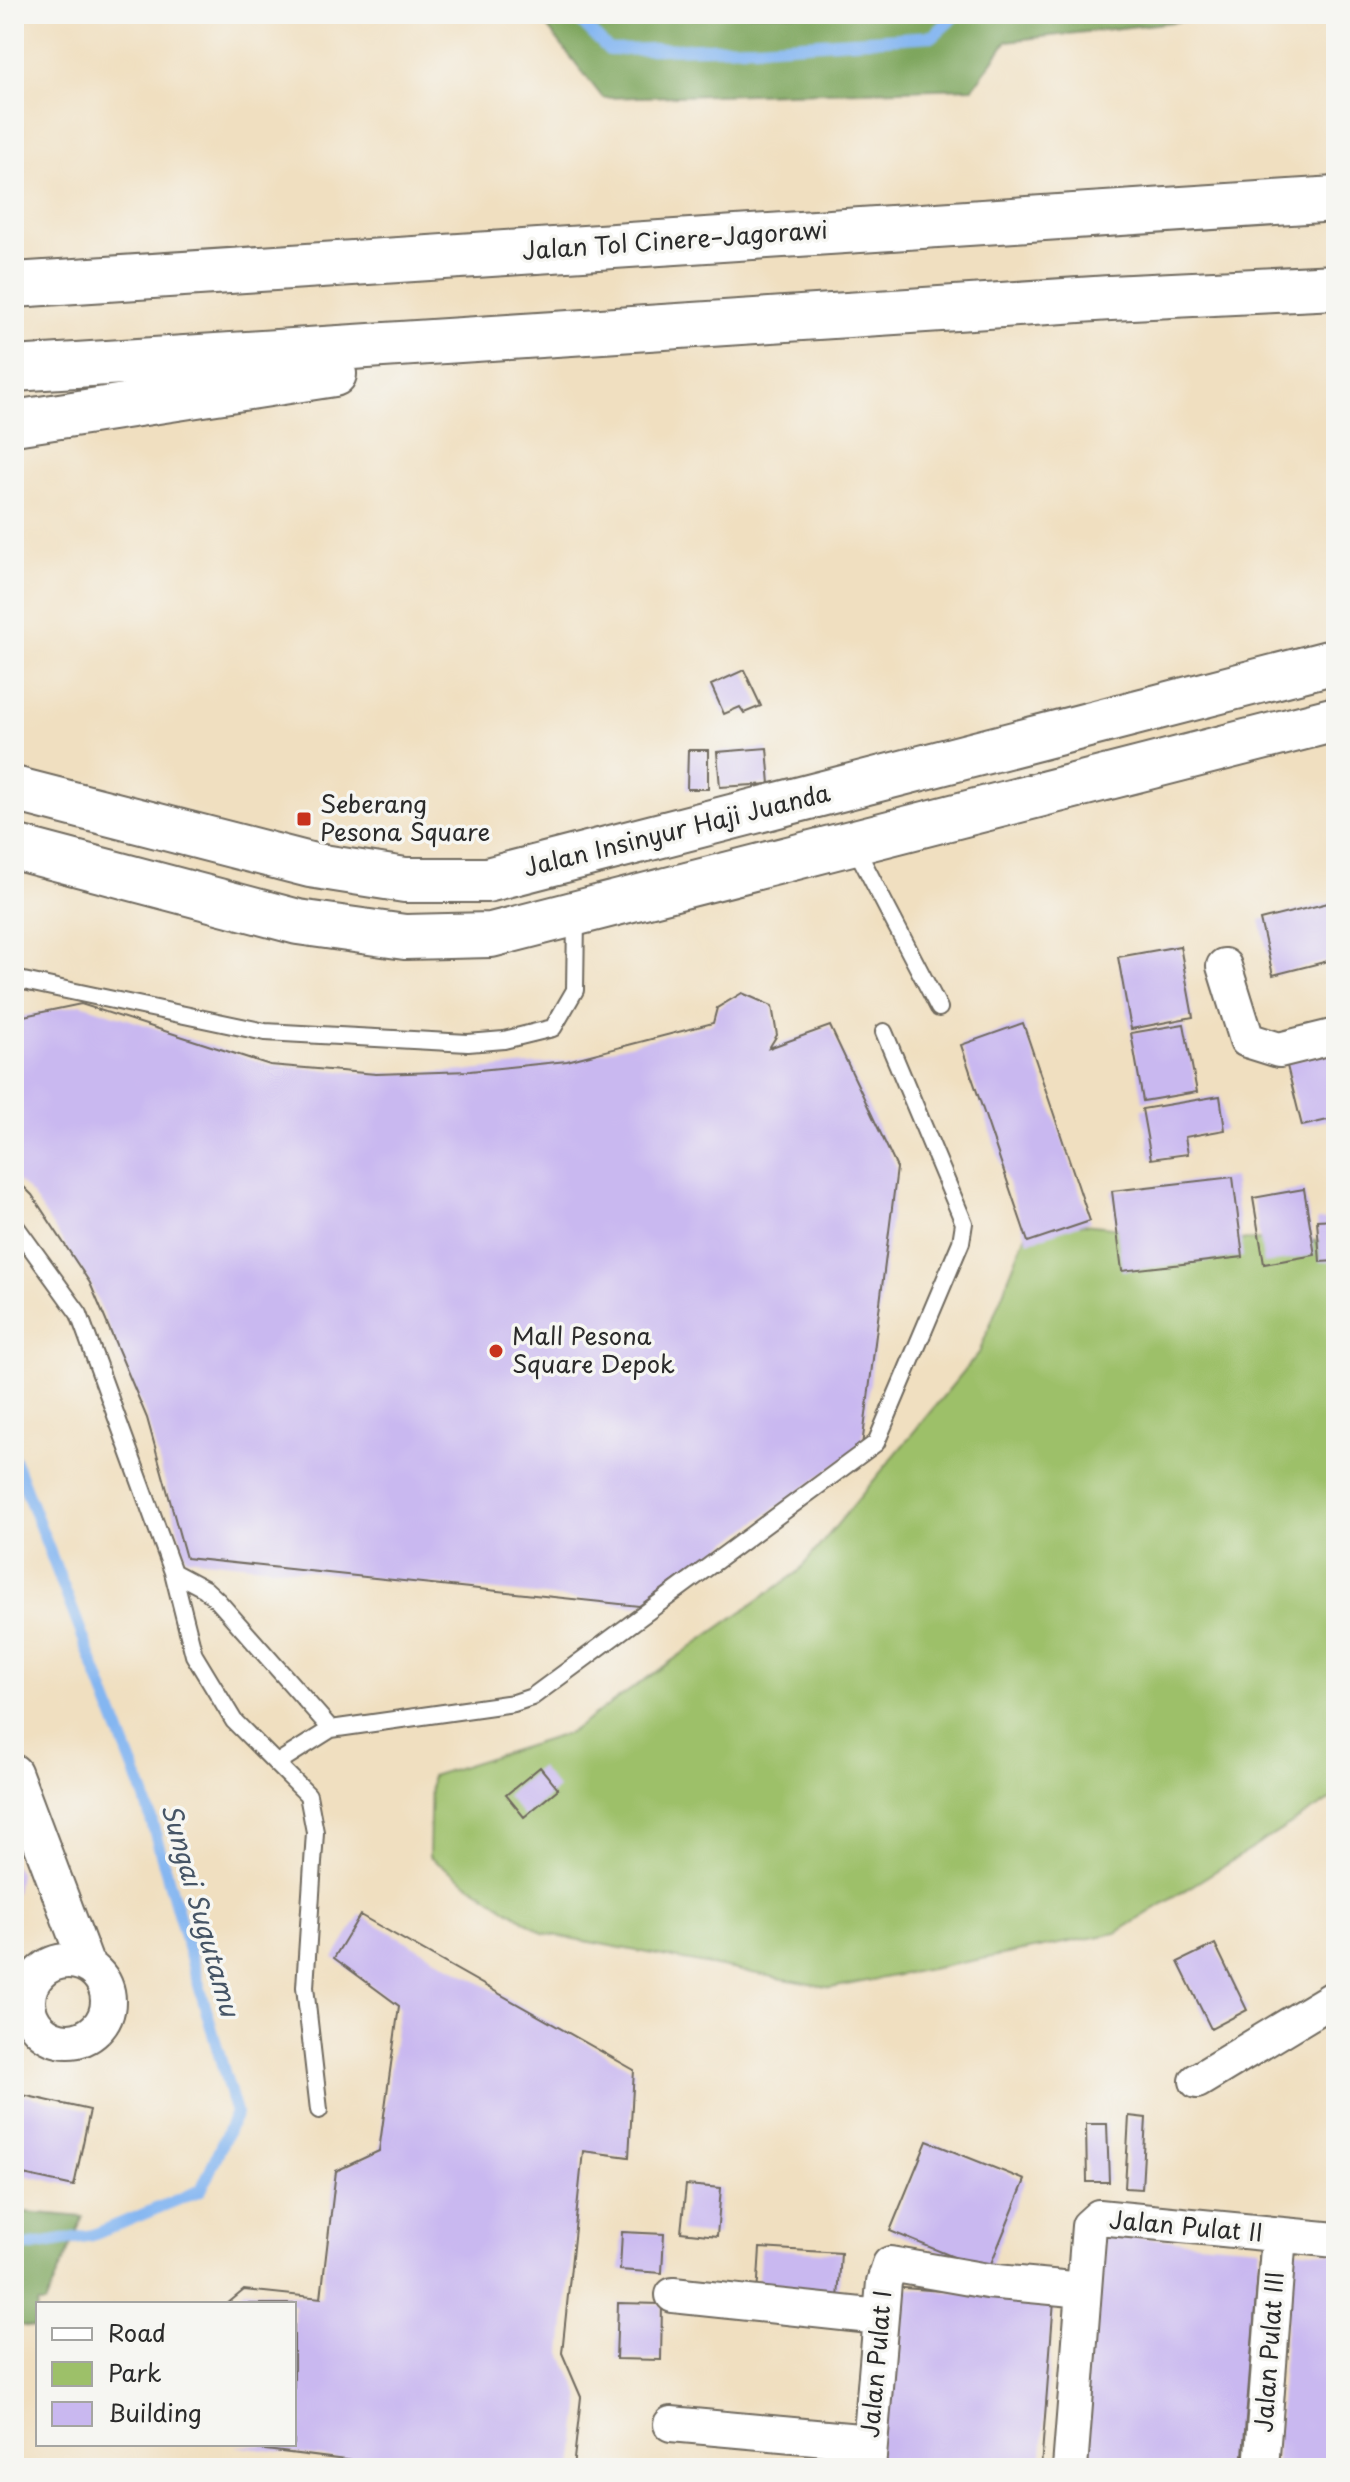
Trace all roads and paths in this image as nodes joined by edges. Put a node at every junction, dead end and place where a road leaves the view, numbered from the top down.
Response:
1 (1336, 199) edge
2 (14, 285) edge
3 (1336, 287) edge
4 (629, 329) junction
5 (14, 369) edge
6 (14, 423) edge
7 (1336, 661) edge
8 (1336, 719) edge
9 (14, 789) edge
10 (853, 843) junction
11 (14, 847) edge
12 (576, 915) junction
13 (1224, 966) dead end
14 (14, 979) edge
15 (939, 1008) dead end
16 (884, 1032) dead end
17 (1336, 1036) edge
18 (14, 1224) edge
19 (173, 1572) junction
20 (331, 1729) junction
21 (277, 1763) junction
22 (14, 1772) edge
23 (29, 1966) edge
24 (87, 1966) junction
25 (1336, 1997) edge
26 (22, 2012) edge
27 (1197, 2081) dead end
28 (319, 2110) dead end
29 (1279, 2235) junction
30 (1336, 2240) edge
31 (1084, 2290) junction
32 (673, 2295) dead end
33 (880, 2317) junction
34 (671, 2424) dead end
35 (869, 2455) edge
36 (1070, 2468) edge
37 (1261, 2468) edge

1 - 2 highway, Jalan Tol Cinere–Jagorawi
3 - 4 highway
4 - 5 highway
4 - 6 highway
7 - 9 highway, Jalan Insinyur Haji Juanda
8 - 10 highway
10 - 12 highway
10 - 15 lane
11 - 12 highway
12 - 14 lane
13 - 17 street
16 - 20 lane
18 - 19 lane
19 - 20 lane
19 - 21 lane
20 - 21 lane
21 - 28 lane
22 - 24 street
23 - 24 street
23 - 26 street
24 - 26 street
25 - 27 street
29 - 30 street, Jalan Pulat II
29 - 31 street, Jalan Pulat II
29 - 37 street, Jalan Pulat III
31 - 33 street, Jalan Pulat I
31 - 36 street, Jalan Pulat II
32 - 33 street
33 - 35 street, Jalan Pulat I
34 - 35 street

